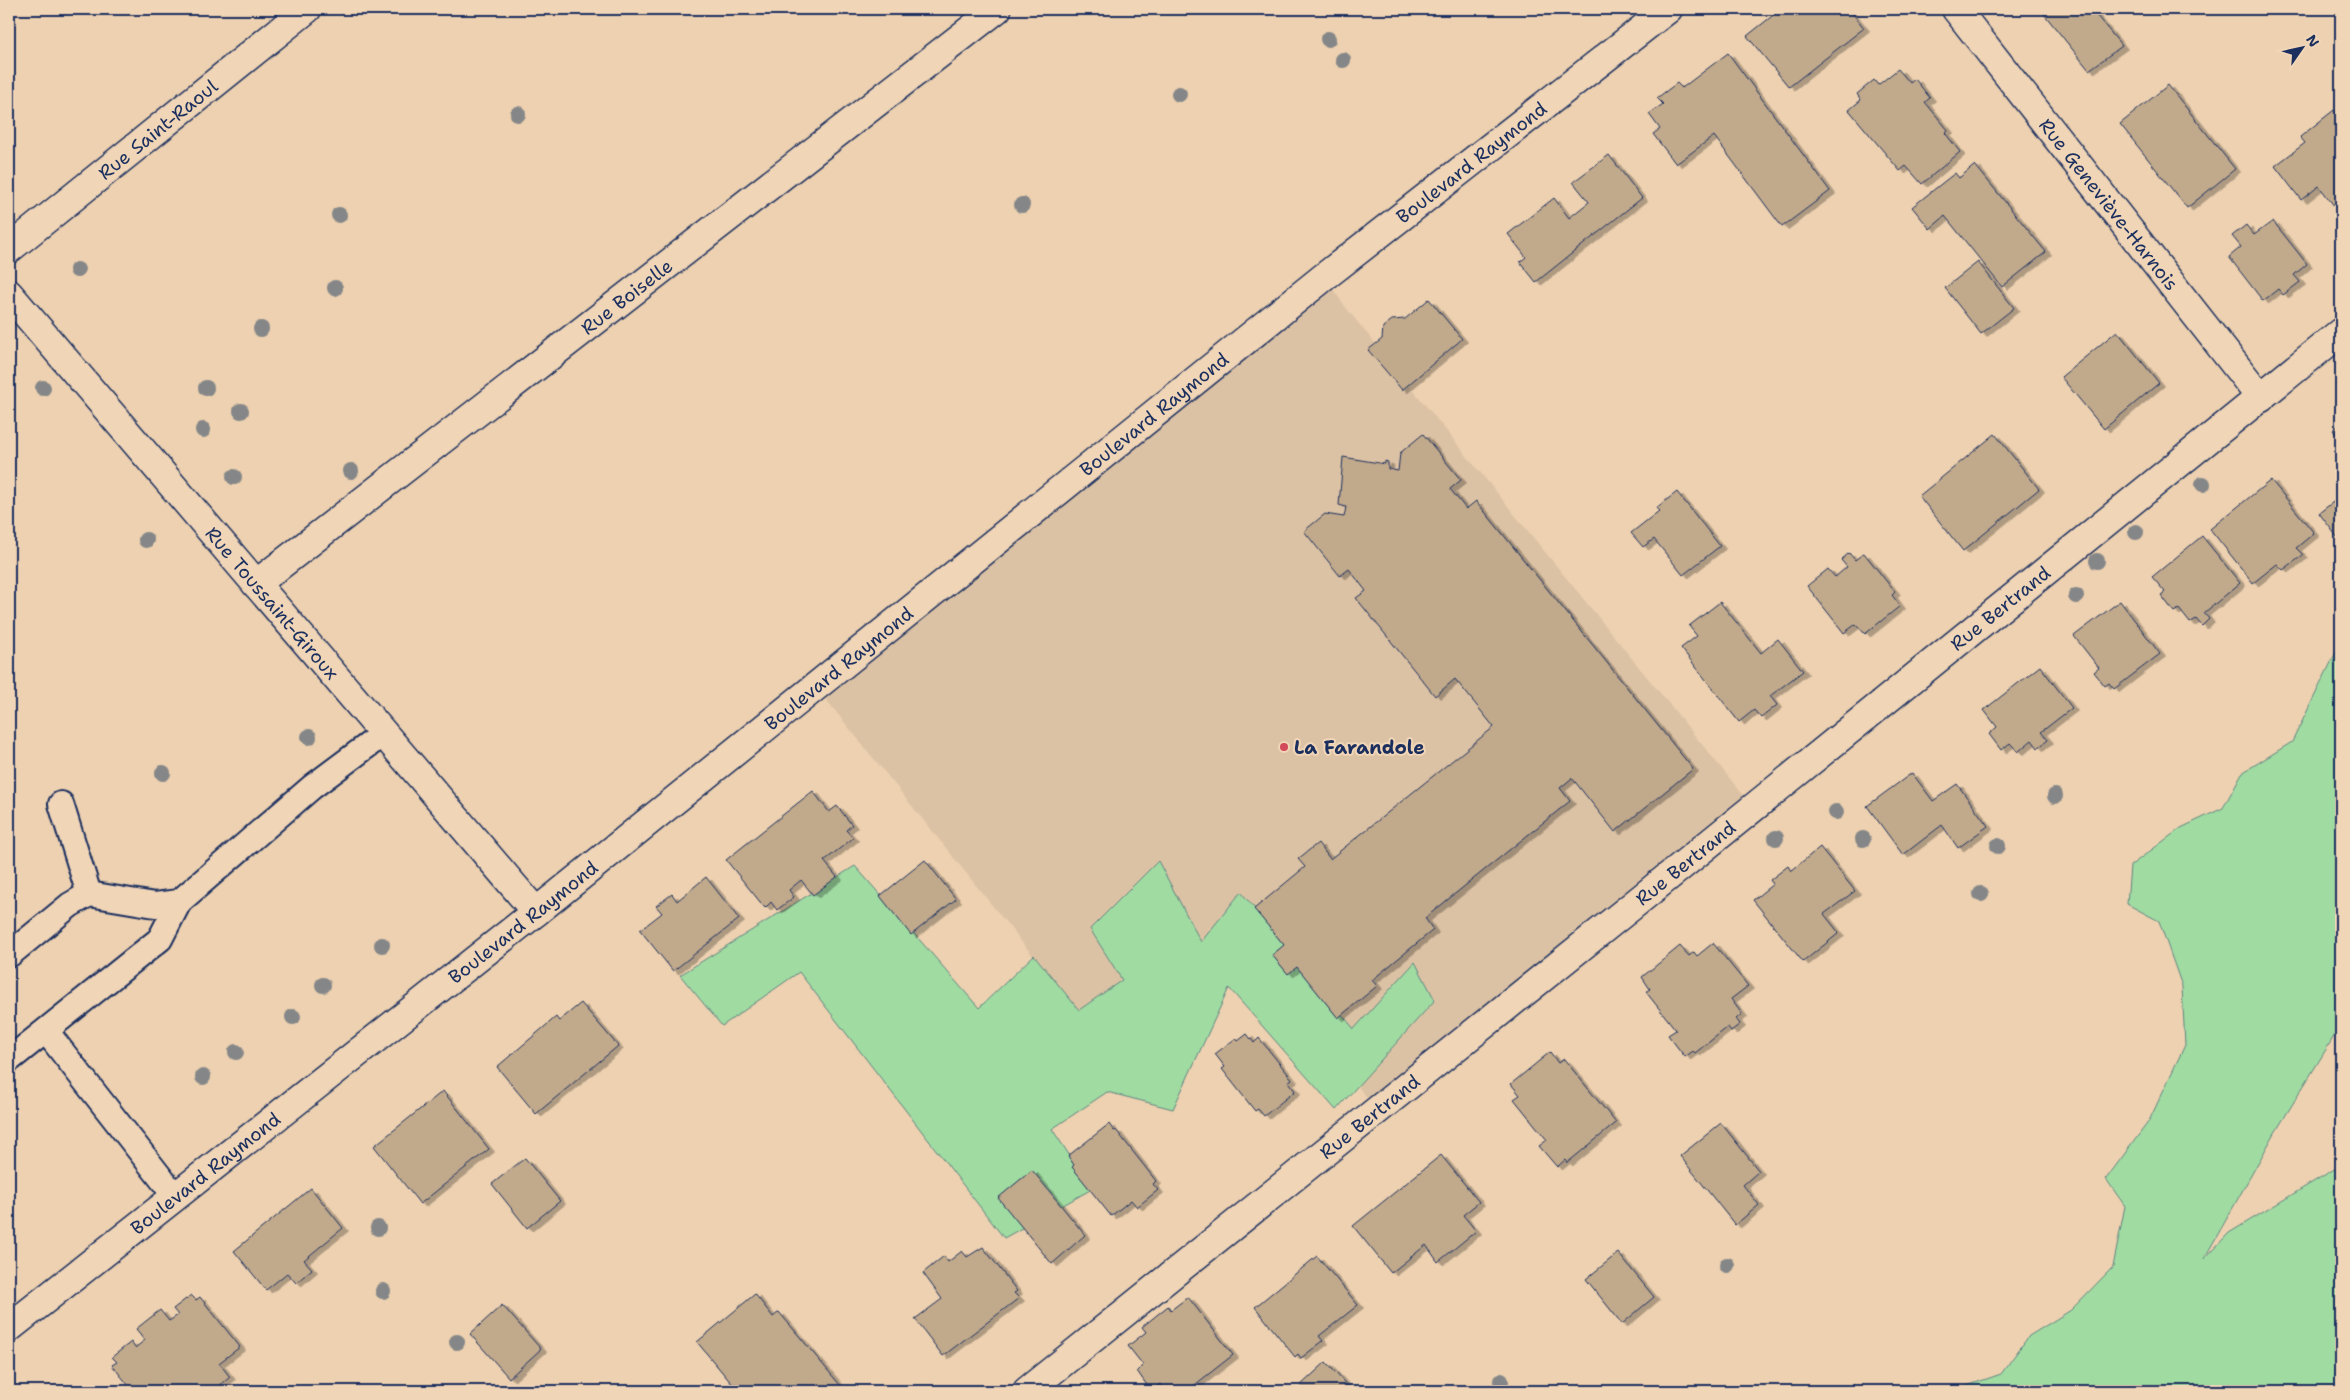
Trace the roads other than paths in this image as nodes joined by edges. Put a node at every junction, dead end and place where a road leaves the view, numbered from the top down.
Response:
1 (307, 9) edge
2 (997, 9) edge
3 (1668, 9) edge
4 (1956, 9) edge
5 (9, 249) edge
6 (9, 294) edge
7 (2341, 332) edge
8 (2261, 398) junction
9 (256, 584) junction
10 (383, 734) junction
11 (61, 804) dead end
12 (89, 894) junction
13 (179, 902) junction
14 (536, 912) junction
15 (9, 955) edge
16 (46, 1030) junction
17 (9, 1060) edge
18 (176, 1196) junction
19 (9, 1328) edge
20 (1027, 1391) edge

1 - 5 street, Rue Saint-Raoul
2 - 9 street, Rue Boiselle
3 - 14 street, Boulevard Raymond
4 - 8 street, Rue Geneviève-Harnois
6 - 9 street, Rue Toussaint-Giroux
7 - 8 street, Rue Bertrand
8 - 20 street, Rue Bertrand
9 - 10 street, Rue Toussaint-Giroux
10 - 13 lane
10 - 14 street, Rue Toussaint-Giroux
11 - 12 lane
12 - 13 lane
12 - 15 lane
13 - 16 lane
14 - 18 street, Boulevard Raymond
16 - 17 lane
16 - 18 lane
18 - 19 street, Boulevard Raymond

